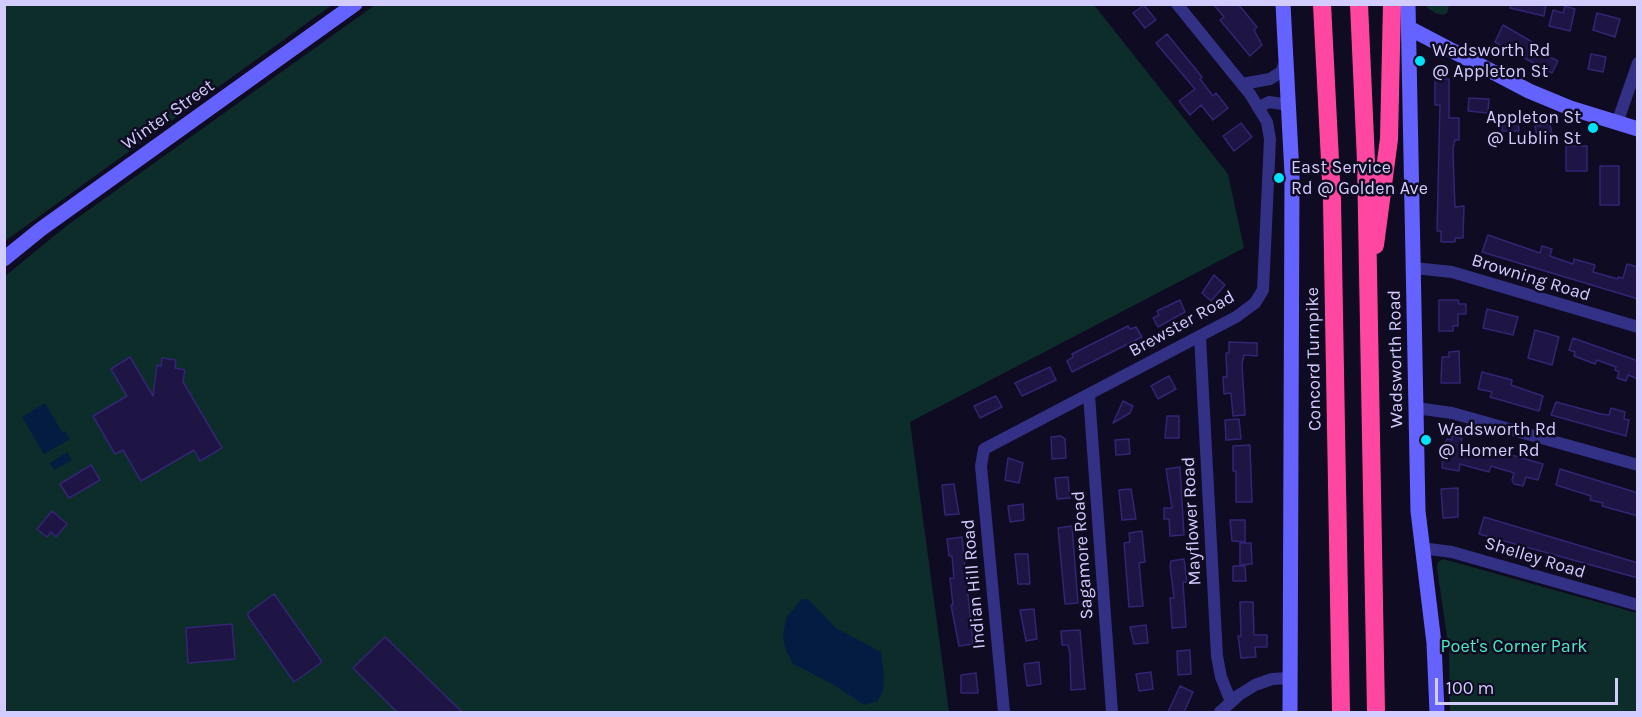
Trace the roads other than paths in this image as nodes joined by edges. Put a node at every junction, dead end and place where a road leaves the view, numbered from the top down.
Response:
1 (355, 4) edge
2 (1177, 4) edge
3 (1283, 4) edge
4 (1322, 4) edge
5 (1359, 4) edge
6 (1392, 4) edge
7 (1408, 4) edge
8 (1409, 28) junction
9 (1286, 61) junction
10 (1638, 63) edge
11 (1242, 84) junction
12 (1289, 105) junction
13 (1259, 107) junction
14 (1617, 123) junction
15 (1638, 129) edge
16 (4, 259) edge
17 (1414, 268) junction
18 (1369, 292) junction
19 (1638, 327) edge
20 (1200, 336) junction
21 (1089, 395) junction
22 (1416, 408) junction
23 (982, 453) joint
24 (1638, 465) edge
25 (1421, 548) junction
26 (1638, 605) edge
27 (1290, 678) junction
28 (1231, 702) junction
29 (1004, 712) edge
30 (1112, 712) edge
31 (1220, 712) edge
32 (1290, 712) edge
33 (1341, 712) edge
34 (1376, 712) edge
35 (1437, 712) edge

1 - 16 main road, Winter Street
2 - 11 street, Brewster Road
3 - 9 main road, Concord Turnpike
4 - 33 highway, Concord Turnpike
5 - 18 highway
6 - 18 highway
7 - 8 main road, Wadsworth Road
8 - 14 main road
8 - 17 main road, Wadsworth Road
9 - 11 street
9 - 12 main road, Concord Turnpike
10 - 14 street
11 - 13 street, Brewster Road
12 - 13 street
12 - 27 main road, Concord Turnpike
13 - 20 street, Brewster Road
14 - 15 main road
17 - 19 street, Browning Road
17 - 22 main road, Wadsworth Road
18 - 34 highway
20 - 21 street, Brewster Road
20 - 28 street, Mayflower Road
21 - 23 street, Brewster Road
21 - 30 street, Sagamore Road
22 - 24 street
22 - 25 main road, Wadsworth Road
23 - 29 street, Indian Hill Road
25 - 26 street, Shelley Road
25 - 35 main road, Wadsworth Road
27 - 28 street
27 - 32 main road, Concord Turnpike
28 - 31 street

